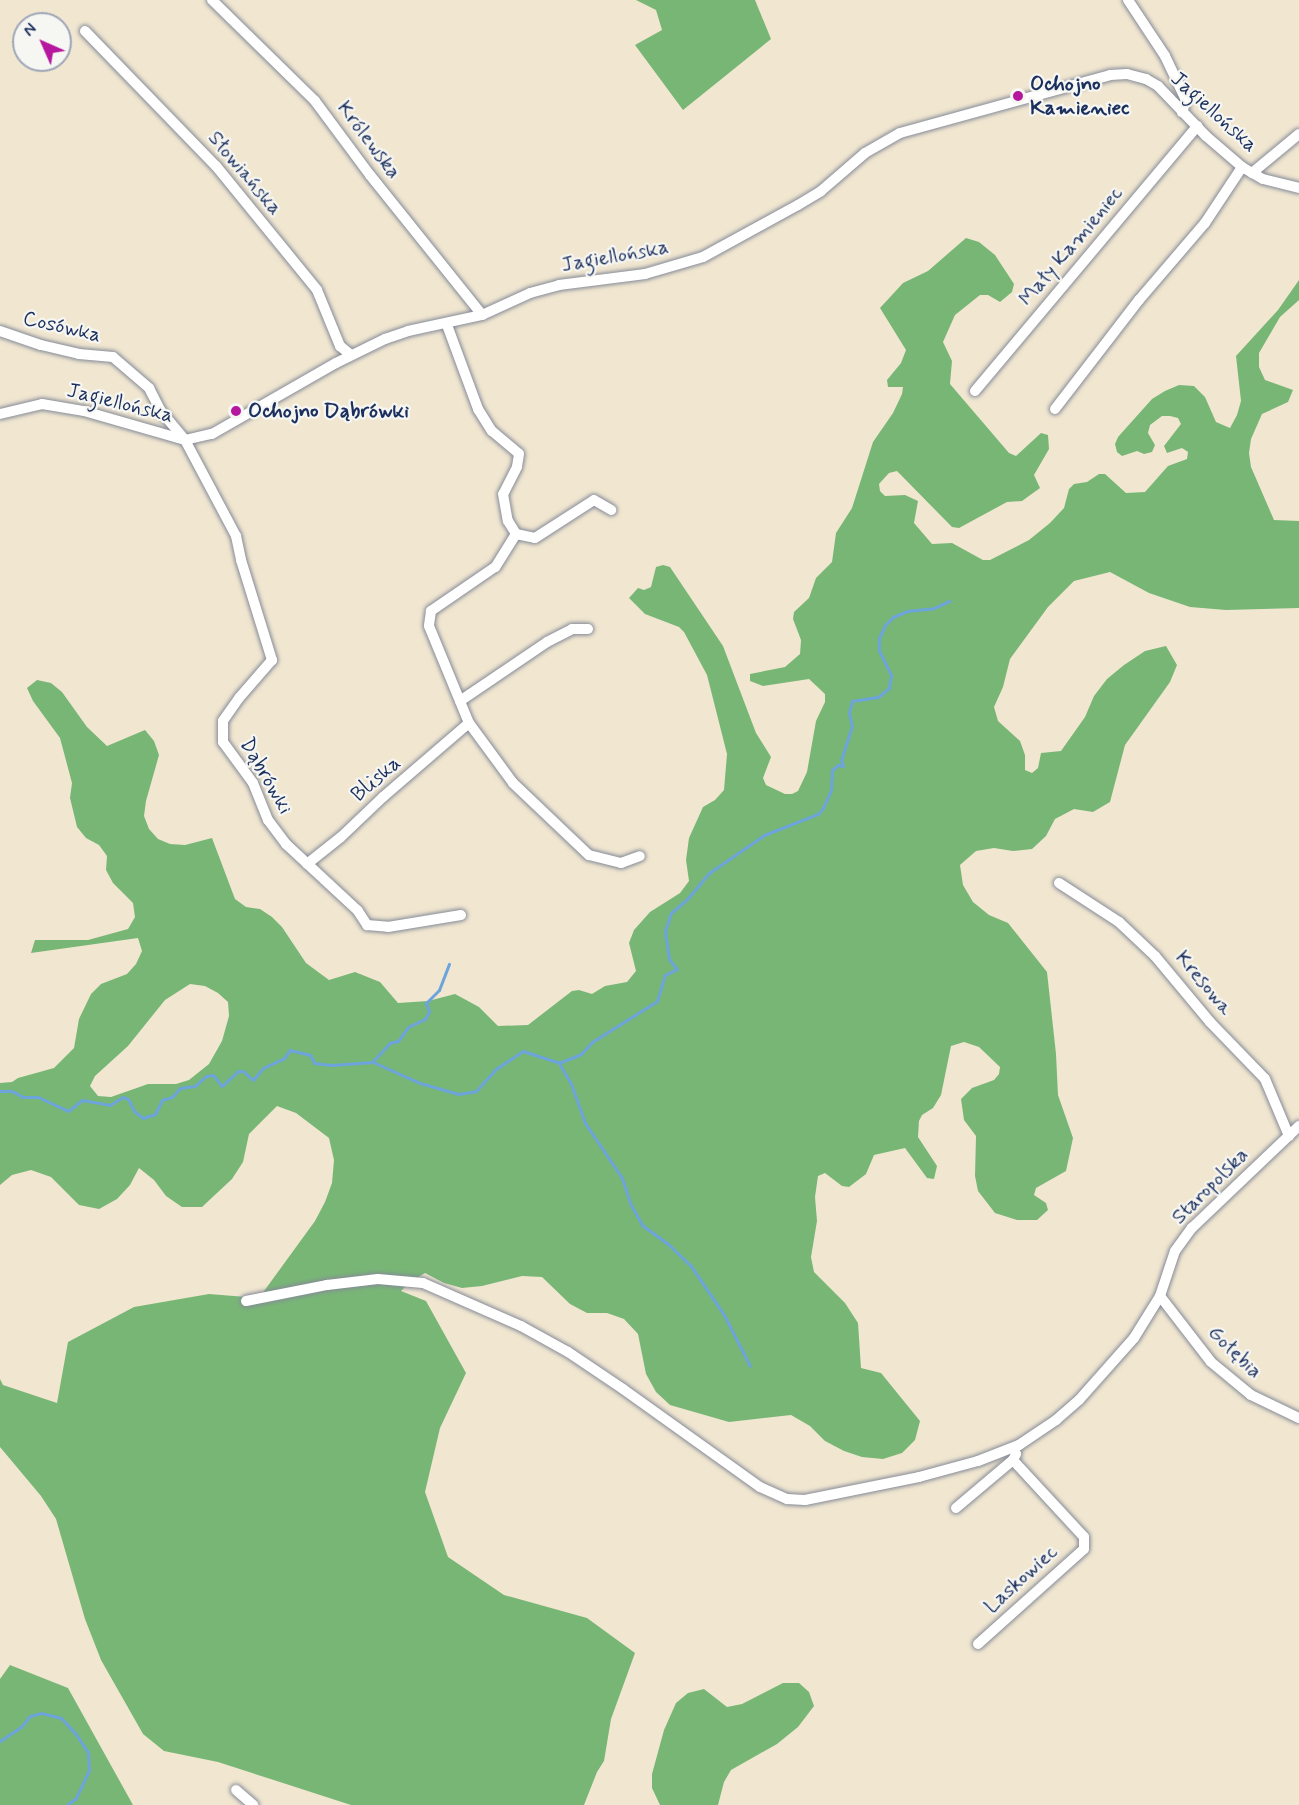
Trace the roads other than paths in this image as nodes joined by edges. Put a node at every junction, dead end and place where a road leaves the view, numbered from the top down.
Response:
1 (212, 0) edge
2 (1128, 0) edge
3 (85, 32) dead end
4 (1182, 112) junction
5 (1197, 126) junction
6 (1299, 134) edge
7 (1242, 167) junction
8 (1252, 173) junction
9 (1299, 188) edge
10 (482, 315) junction
11 (447, 325) junction
12 (0, 330) edge
13 (351, 355) junction
14 (975, 391) dead end
15 (1055, 409) dead end
16 (0, 414) edge
17 (185, 440) junction
18 (611, 510) dead end
19 (516, 534) junction
20 (588, 629) dead end
21 (460, 701) junction
22 (469, 723) junction
23 (640, 855) dead end
24 (307, 864) junction
25 (1059, 884) dead end
26 (461, 915) dead end
27 (1299, 1126) edge
28 (1289, 1136) junction
29 (1160, 1296) junction
30 (246, 1301) dead end
31 (1299, 1418) edge
32 (1019, 1445) junction
33 (1013, 1460) junction
34 (956, 1508) dead end
35 (978, 1644) dead end
36 (236, 1790) dead end
37 (253, 1805) edge

1 - 10 street, Królewska
2 - 4 street
3 - 13 street, Słowiańska
4 - 5 street, Jagiellońska
4 - 10 street, Jagiellońska
5 - 7 street, Jagiellońska
5 - 14 street, Mały Kamieniec
6 - 8 street
7 - 8 street, Jagiellońska
7 - 15 street
8 - 9 street, Jagiellońska
10 - 11 street, Jagiellońska
11 - 13 street, Jagiellońska
11 - 19 street
12 - 17 street, Cosówka
13 - 17 street, Jagiellońska
16 - 17 street, Jagiellońska
17 - 24 street, Dąbrówki
18 - 19 street
19 - 21 street
20 - 21 street
21 - 22 street
22 - 23 street
22 - 24 street, Bliska
24 - 26 street, Dąbrówki
25 - 28 street, Kresowa
27 - 28 street, Staropolska
28 - 29 street, Staropolska
29 - 31 street, Gołębia
29 - 32 street, Staropolska
30 - 32 street, Staropolska
32 - 33 street
33 - 34 street
33 - 35 street, Laskowiec
36 - 37 street

